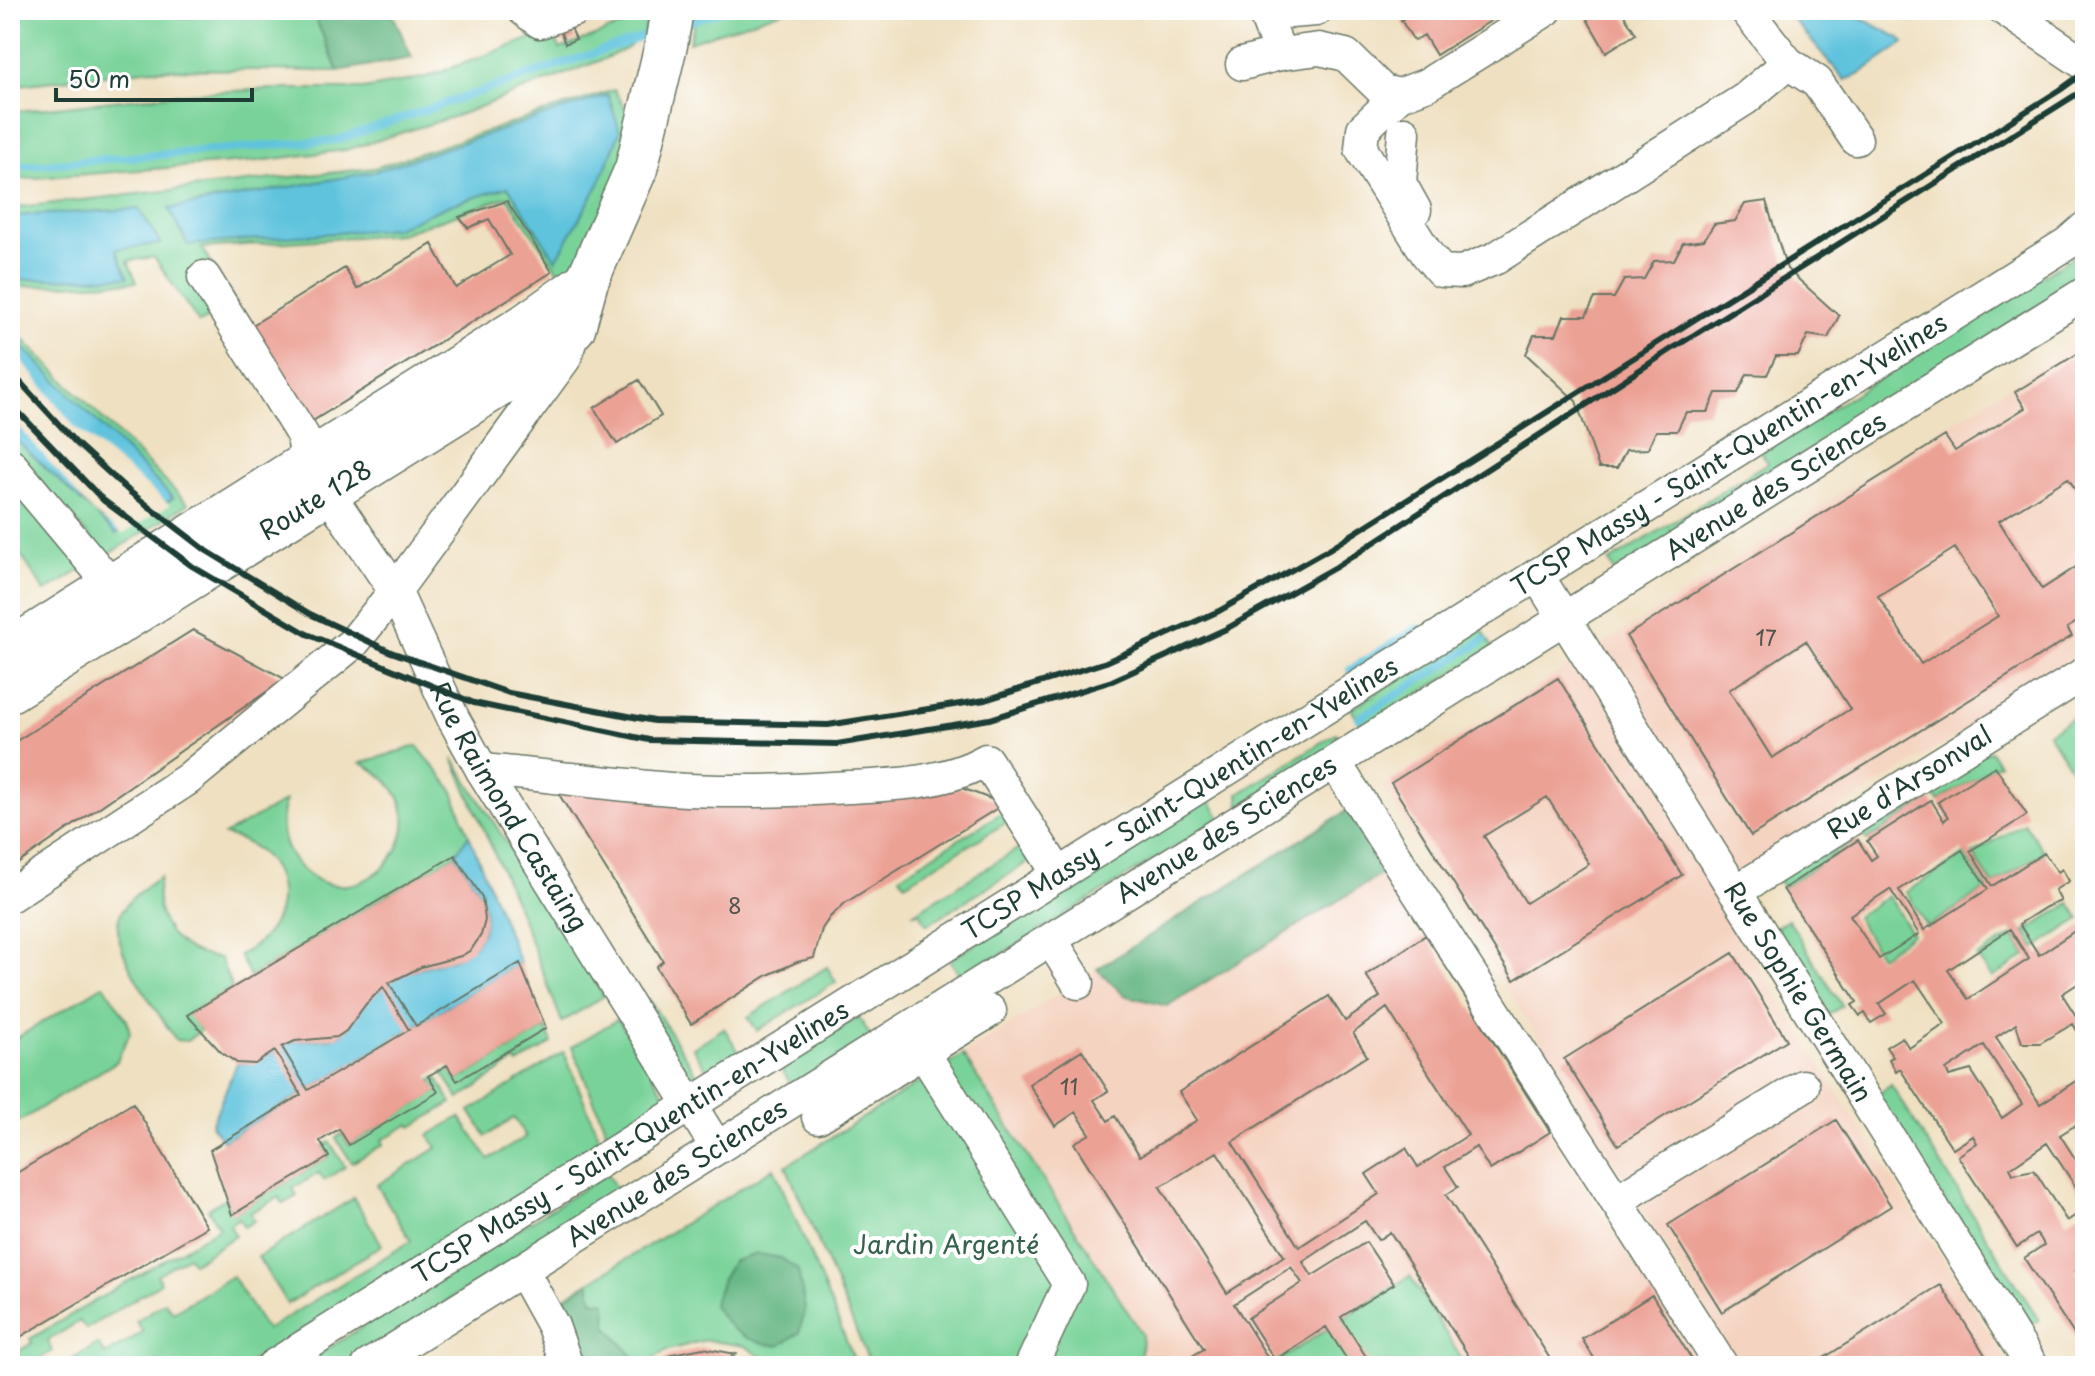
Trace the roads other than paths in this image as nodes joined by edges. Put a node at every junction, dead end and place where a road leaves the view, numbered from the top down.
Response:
1 (524, 10) edge
2 (574, 10) edge
3 (672, 10) edge
4 (1316, 10) edge
5 (1546, 10) edge
6 (1746, 10) edge
7 (2005, 10) edge
8 (1268, 12) edge
9 (1280, 54) junction
10 (1788, 63) junction
11 (1242, 64) dead end
12 (2085, 64) edge
13 (1399, 95) junction
14 (1404, 133) dead end
15 (1856, 139) dead end
16 (2085, 228) edge
17 (1413, 232) junction
18 (204, 277) dead end
19 (587, 281) junction
20 (2085, 293) edge
21 (574, 328) junction
22 (1999, 365) dead end
23 (10, 464) edge
24 (317, 478) junction
25 (1680, 571) dead end
26 (1537, 575) junction
27 (112, 586) junction
28 (395, 591) junction
29 (1563, 620) junction
30 (10, 650) edge
31 (2085, 673) edge
32 (10, 691) edge
33 (1335, 763) junction
34 (482, 770) junction
35 (1059, 875) junction
36 (1735, 892) junction
37 (10, 896) edge
38 (1051, 940) junction
39 (1078, 983) dead end
40 (990, 1011) dead end
41 (930, 1042) junction
42 (1803, 1086) dead end
43 (690, 1105) junction
44 (818, 1117) dead end
45 (717, 1148) junction
46 (1616, 1201) junction
47 (522, 1270) junction
48 (273, 1366) edge
49 (368, 1366) edge
50 (567, 1366) edge
51 (1031, 1366) edge
52 (1722, 1366) edge
53 (2032, 1366) edge

1 - 2 street
3 - 19 main road
4 - 8 street
5 - 13 street
6 - 10 street
7 - 12 street
8 - 9 street
9 - 11 street
9 - 13 street
10 - 15 street
10 - 17 street
13 - 17 street
14 - 17 street
16 - 26 street, TCSP Massy - Saint-Quentin-en-Yvelines
18 - 24 street, Rue Raimond Castaing
19 - 21 main road
19 - 24 main road, Route 128
20 - 29 street, Avenue des Sciences
21 - 24 main road, Route 128
21 - 28 street
22 - 25 street
23 - 27 street
24 - 27 main road, Route 128
24 - 28 street, Rue Raimond Castaing
24 - 32 main road, Route 128
26 - 29 street, Rue Sophie Germain
26 - 35 street, TCSP Massy - Saint-Quentin-en-Yvelines
27 - 30 main road, Route 128
28 - 34 street, Rue Raimond Castaing
28 - 37 street
29 - 33 street, Avenue des Sciences
29 - 36 street, Rue Sophie Germain
31 - 36 street, Rue d'Arsonval
33 - 38 street, Avenue des Sciences
33 - 46 street
34 - 35 street
34 - 43 street, Rue Raimond Castaing
35 - 43 street, TCSP Massy - Saint-Quentin-en-Yvelines
36 - 53 street, Rue Sophie Germain
38 - 39 street
38 - 45 street, Avenue des Sciences
40 - 41 street
41 - 44 street
41 - 51 street
42 - 46 street
43 - 45 street, Rue Raimond Castaing
43 - 48 street, TCSP Massy - Saint-Quentin-en-Yvelines
45 - 47 street, Avenue des Sciences
46 - 52 street
47 - 49 street, Avenue des Sciences
47 - 50 street

